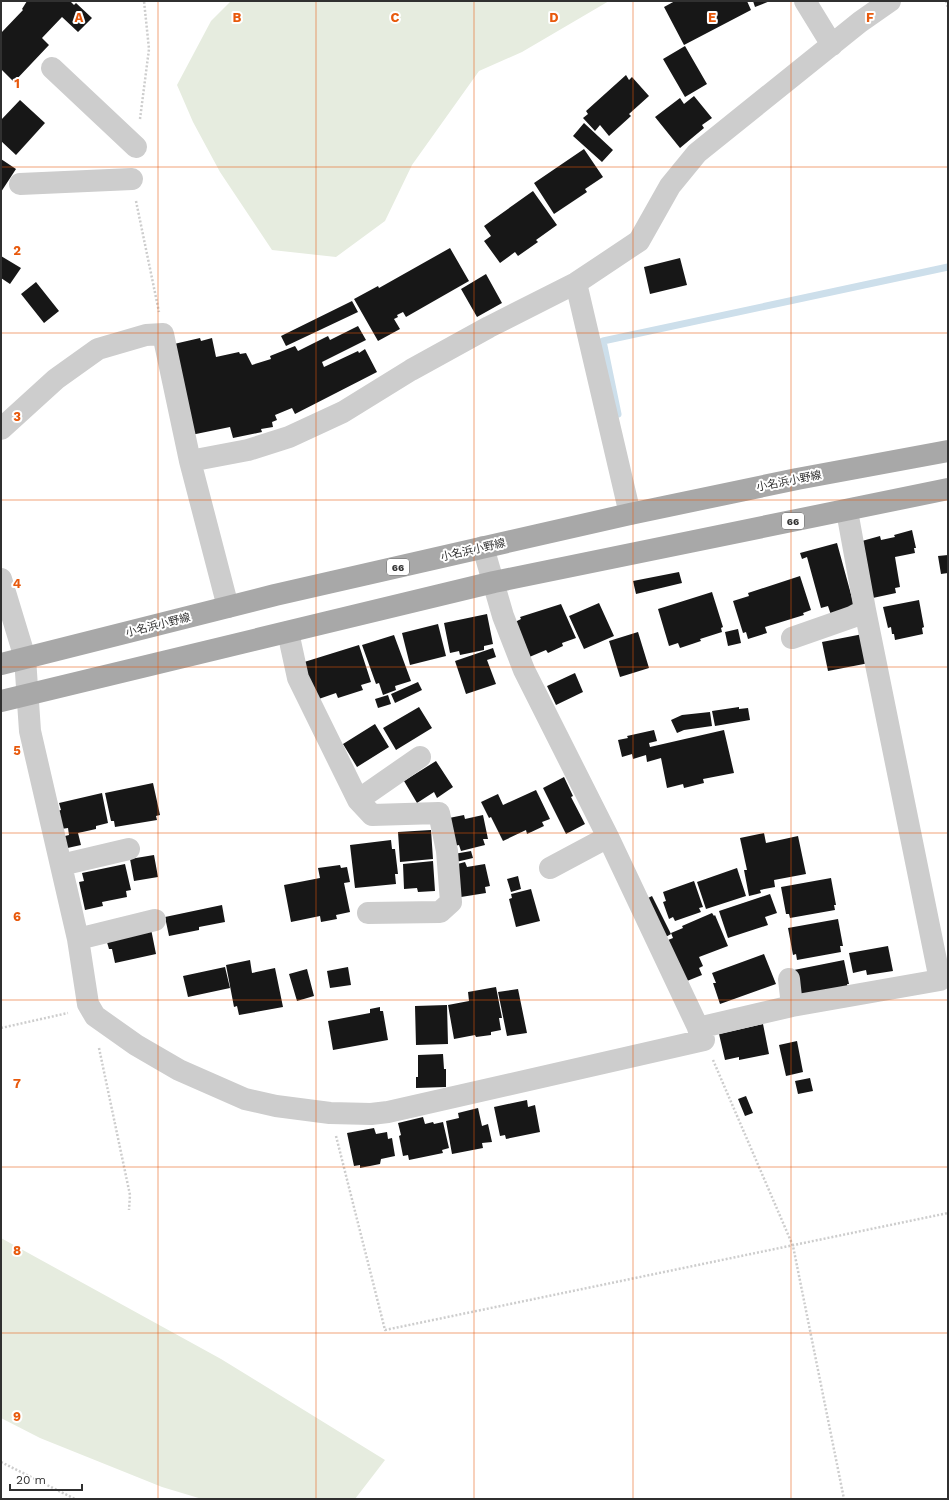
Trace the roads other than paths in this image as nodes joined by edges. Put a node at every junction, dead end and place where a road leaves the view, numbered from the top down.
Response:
1 (805, 1) edge
2 (890, 1) edge
3 (832, 45) junction
4 (52, 68) dead end
5 (136, 147) dead end
6 (132, 178) dead end
7 (20, 184) dead end
8 (576, 283) junction
9 (1, 429) edge
10 (948, 451) edge
11 (190, 461) junction
12 (948, 489) edge
13 (847, 510) junction
14 (630, 514) junction
15 (483, 547) junction
16 (1, 579) edge
17 (494, 582) junction
18 (228, 607) junction
19 (865, 610) junction
20 (288, 632) junction
21 (792, 638) dead end
22 (25, 658) junction
23 (1, 664) edge
24 (28, 695) junction
25 (1, 701) edge
26 (420, 757) dead end
27 (358, 800) junction
28 (608, 837) junction
29 (129, 849) dead end
30 (61, 866) junction
31 (550, 868) dead end
32 (368, 913) dead end
33 (154, 920) dead end
34 (78, 940) junction
35 (789, 979) dead end
36 (792, 1006) junction
37 (701, 1034) junction

1 - 3 street
2 - 3 street
3 - 8 street
4 - 5 street
6 - 7 street
8 - 11 street
8 - 14 street
9 - 11 street
10 - 14 main road, 小名浜小野線 / 66
11 - 18 street
12 - 13 main road, 66
13 - 17 main road, 66
13 - 19 street
14 - 15 main road, 小名浜小野線 / 66
15 - 17 street
15 - 18 main road, 小名浜小野線 / 66
16 - 22 street
17 - 20 main road, 66
17 - 28 street
18 - 22 main road, 小名浜小野線 / 66
19 - 21 street
19 - 36 street
20 - 24 main road, 66
20 - 27 street
22 - 23 main road, 小名浜小野線 / 66
22 - 24 street
24 - 25 main road, 66
24 - 30 street
26 - 27 street
27 - 32 street
28 - 31 street
28 - 37 street
29 - 30 street
30 - 34 street
33 - 34 street
34 - 37 street
35 - 36 street
36 - 37 street

